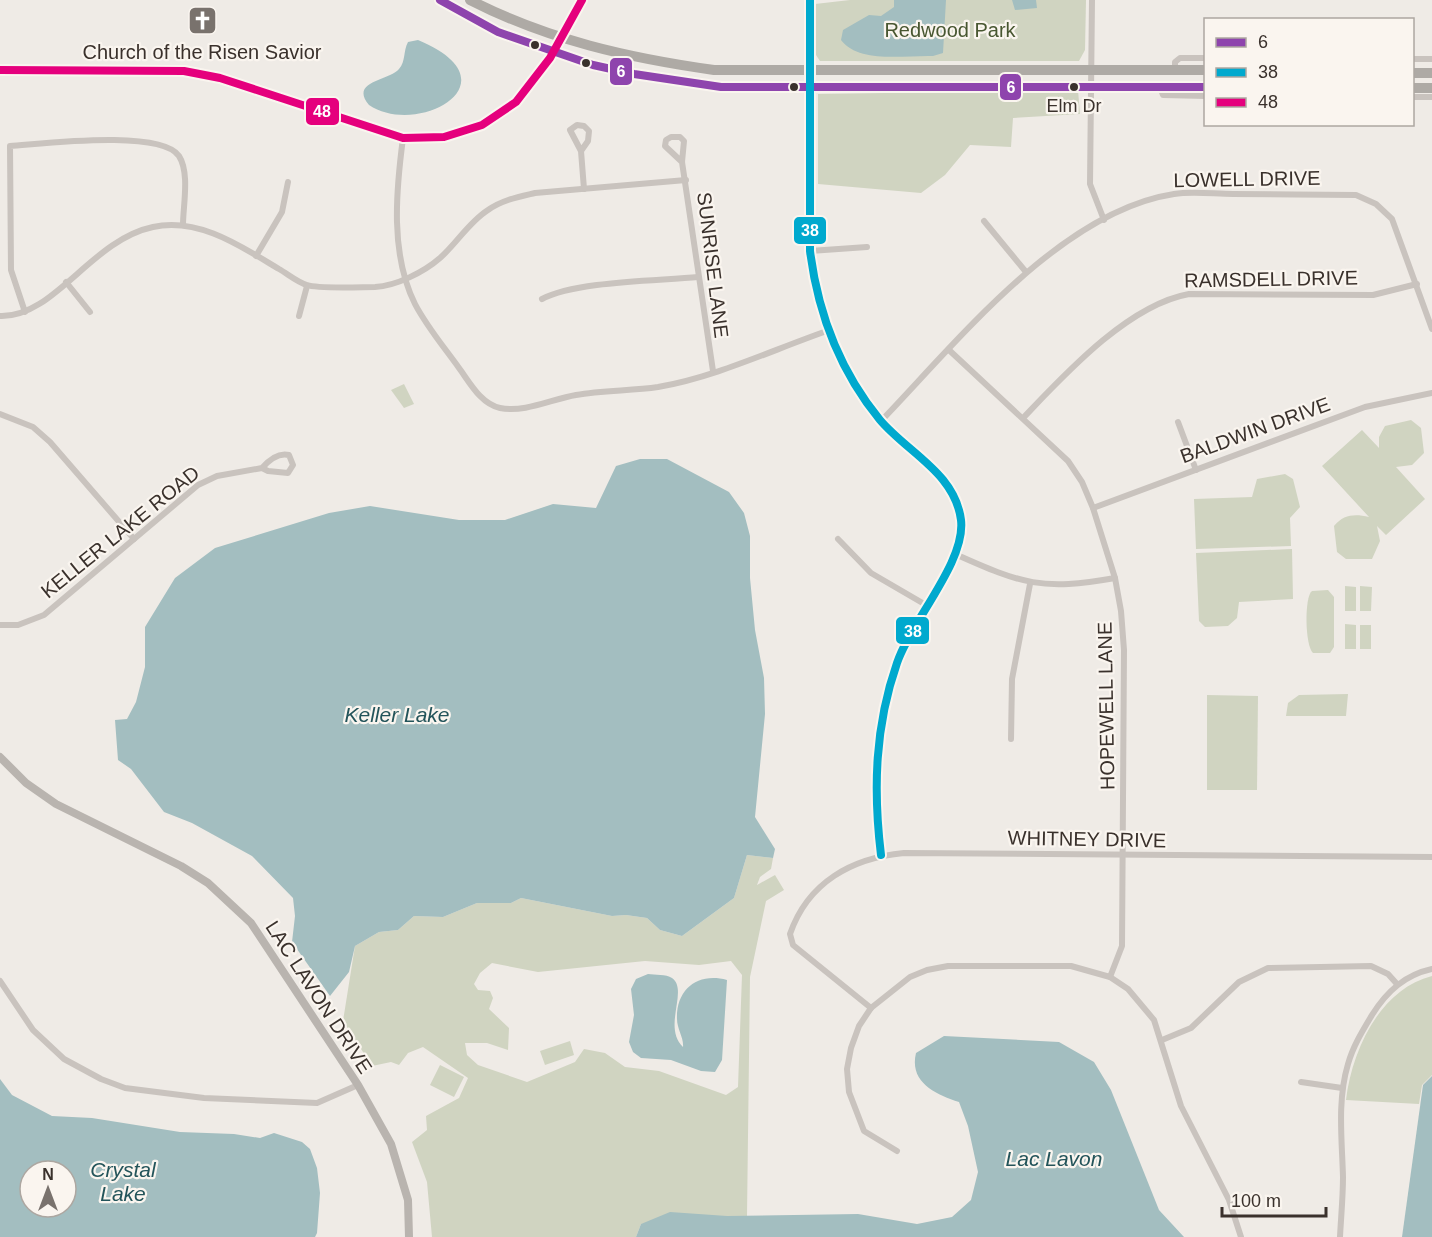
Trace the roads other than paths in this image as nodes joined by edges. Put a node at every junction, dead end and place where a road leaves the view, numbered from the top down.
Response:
1 (440, 0) edge
2 (470, 0) edge
3 (582, 0) edge
4 (810, 0) edge
5 (1092, 0) edge
6 (561, 39) junction
7 (553, 52) junction
8 (1204, 58) edge
9 (1414, 59) edge
10 (1432, 59) edge
11 (1089, 69) junction
12 (0, 70) edge
13 (810, 70) junction
14 (1175, 70) junction
15 (1204, 70) edge
16 (1414, 73) edge
17 (1432, 73) edge
18 (1089, 86) junction
19 (810, 87) junction
20 (1160, 87) junction
21 (1204, 87) edge
22 (1414, 88) edge
23 (1432, 88) edge
24 (1204, 96) edge
25 (1414, 97) edge
26 (1432, 97) edge
27 (403, 138) junction
28 (581, 151) dead end
29 (682, 162) dead end
30 (686, 180) junction
31 (288, 182) dead end
32 (584, 189) junction
33 (1104, 220) junction
34 (984, 221) dead end
35 (183, 225) junction
36 (867, 247) dead end
37 (810, 251) junction
38 (256, 256) junction
39 (1026, 273) junction
40 (698, 277) junction
41 (405, 279) junction
42 (66, 282) junction
43 (1417, 284) junction
44 (308, 286) junction
45 (542, 299) dead end
46 (25, 312) junction
47 (90, 312) dead end
48 (0, 316) edge
49 (299, 316) dead end
50 (1432, 329) edge
51 (827, 331) junction
52 (949, 350) junction
53 (713, 371) junction
54 (1432, 393) edge
55 (0, 414) edge
56 (1024, 417) junction
57 (881, 421) junction
58 (1178, 422) dead end
59 (262, 468) junction
60 (1196, 470) junction
61 (1093, 508) junction
62 (134, 539) junction
63 (838, 539) dead end
64 (955, 554) junction
65 (1115, 578) junction
66 (1030, 584) junction
67 (926, 605) junction
68 (0, 625) edge
69 (1011, 739) dead end
70 (0, 757) edge
71 (881, 855) junction
72 (1123, 856) junction
73 (1432, 857) edge
74 (1432, 969) edge
75 (1110, 977) junction
76 (0, 981) edge
77 (1397, 984) junction
78 (871, 1008) junction
79 (1162, 1040) junction
80 (1301, 1082) dead end
81 (358, 1085) junction
82 (1342, 1088) junction
83 (897, 1151) dead end
84 (409, 1237) edge
85 (1240, 1237) edge
86 (1340, 1237) edge

1 - 7 highway
2 - 6 highway
3 - 6 street
4 - 13 street
5 - 11 street
6 - 7 street
6 - 13 highway
7 - 19 highway
7 - 27 street
8 - 14 street
9 - 10 street
11 - 13 highway
11 - 14 highway
11 - 18 street
12 - 27 street
13 - 19 street
14 - 15 highway
16 - 17 highway
18 - 19 highway
18 - 20 highway
18 - 33 street
19 - 37 street
20 - 21 highway
20 - 24 street
22 - 23 highway
25 - 26 street
27 - 41 street
28 - 32 street
29 - 30 street, SUNRISE LANE
30 - 32 street
30 - 40 street, SUNRISE LANE
31 - 38 street
32 - 41 street
33 - 39 street, LOWELL DRIVE
33 - 43 street, LOWELL DRIVE
34 - 39 street
35 - 38 street
35 - 42 street
35 - 46 street
36 - 37 street
37 - 51 street
38 - 44 street
39 - 52 street, LOWELL DRIVE
40 - 45 street
40 - 53 street, SUNRISE LANE
41 - 44 street
41 - 53 street
42 - 46 street
42 - 47 street
43 - 50 street, LOWELL DRIVE
43 - 56 street, RAMSDELL DRIVE
44 - 49 street
46 - 48 street
51 - 53 street
51 - 57 street
52 - 56 street, HOPEWELL LANE
52 - 57 street, LOWELL DRIVE
54 - 60 street, BALDWIN DRIVE
55 - 62 street
56 - 61 street, HOPEWELL LANE
57 - 64 street
58 - 60 street
59 - 59 street, KELLER LAKE ROAD
59 - 62 street, KELLER LAKE ROAD
60 - 61 street, BALDWIN DRIVE
61 - 65 street, HOPEWELL LANE
62 - 68 street, KELLER LAKE ROAD
63 - 67 street
64 - 66 street
64 - 67 street
65 - 66 street
65 - 72 street, HOPEWELL LANE
66 - 69 street
67 - 71 street
70 - 81 street, LAC LAVON DRIVE
71 - 72 street, WHITNEY DRIVE
71 - 78 street, WHITNEY DRIVE
72 - 73 street, WHITNEY DRIVE
72 - 75 street, HOPEWELL LANE
74 - 77 street
75 - 78 street
75 - 79 street
76 - 81 street
77 - 79 street
77 - 82 street
78 - 83 street
79 - 85 street
80 - 82 street
81 - 84 street, LAC LAVON DRIVE
82 - 86 street

